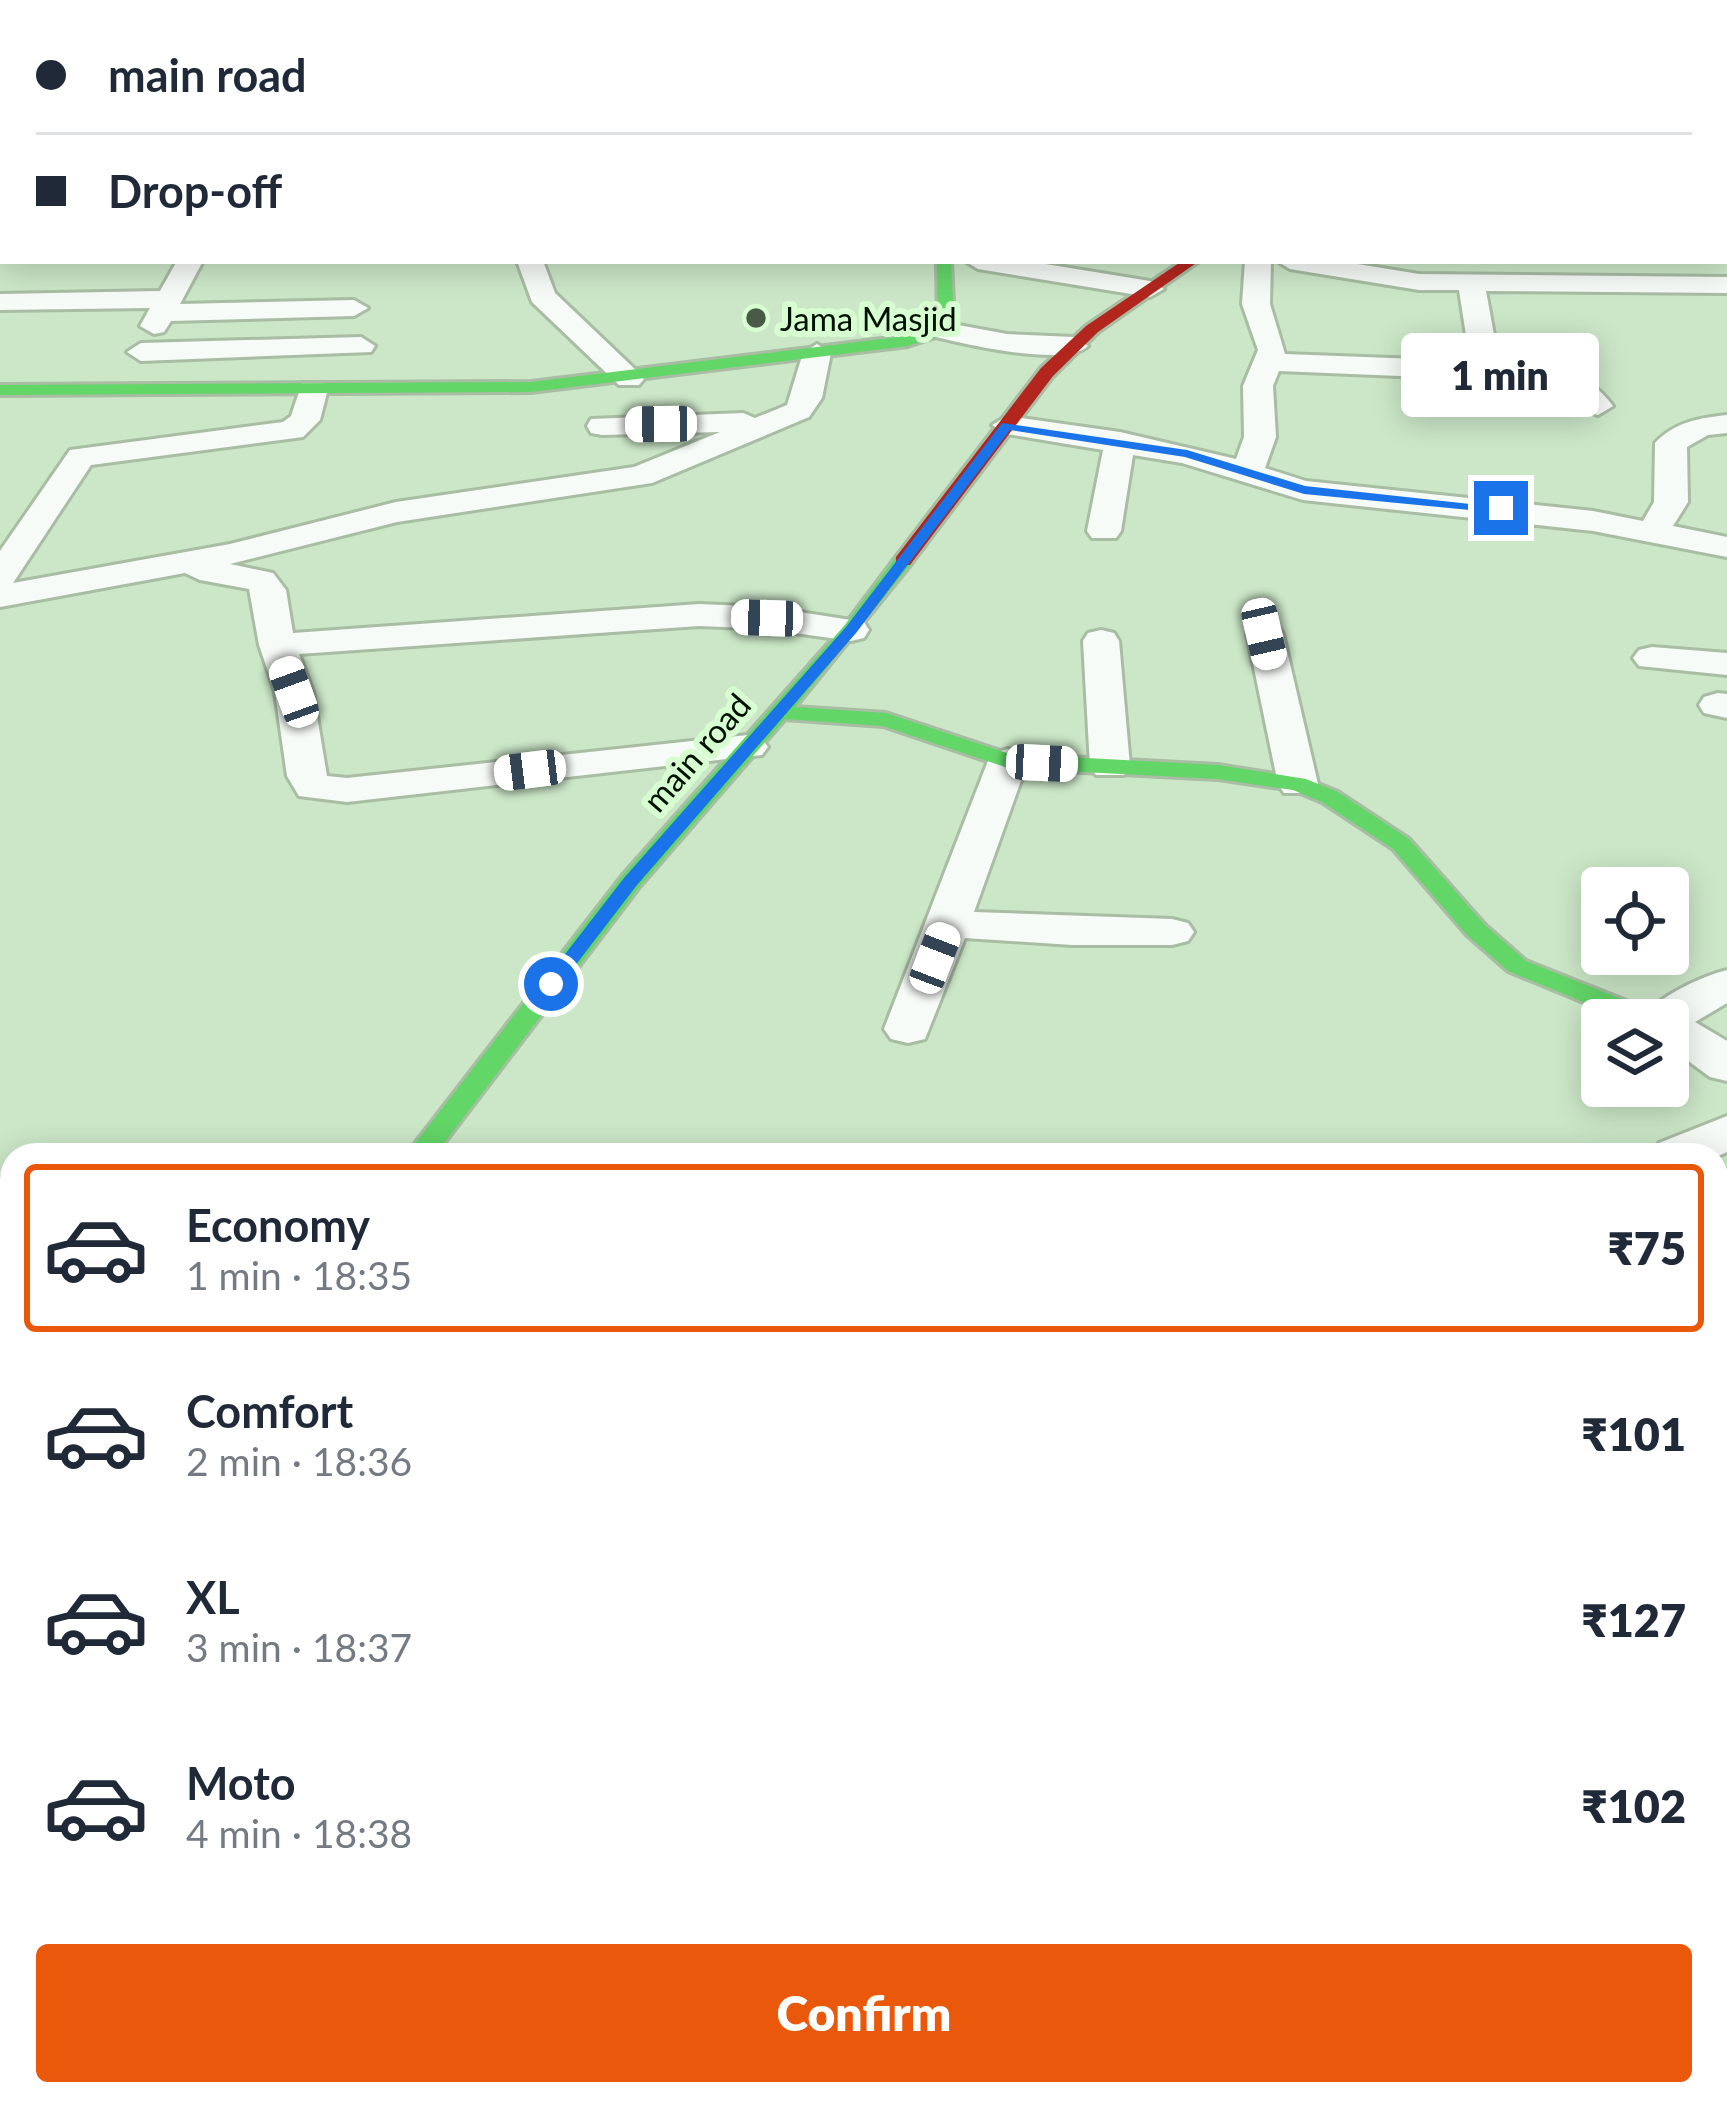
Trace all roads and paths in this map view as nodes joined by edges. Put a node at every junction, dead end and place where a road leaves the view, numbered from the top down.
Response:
1 (188, 264) edge
2 (531, 264) edge
3 (944, 264) edge
4 (1016, 264) edge
5 (1188, 264) edge
6 (1258, 264) edge
7 (1306, 264) edge
8 (1117, 272) edge
9 (1471, 284) junction
10 (1727, 285) edge
11 (1150, 289) junction
12 (0, 302) edge
13 (164, 306) junction
14 (354, 308) dead end
15 (942, 330) junction
16 (361, 346) dead end
17 (1074, 346) junction
18 (141, 352) junction
19 (817, 353) junction
20 (1269, 362) junction
21 (1486, 370) junction
22 (629, 379) junction
23 (314, 388) junction
24 (122, 389) junction
25 (0, 390) edge
26 (1598, 406) dead end
27 (784, 420) junction
28 (1727, 424) edge
29 (1007, 425) junction
30 (602, 426) dead end
31 (1120, 441) junction
32 (1247, 472) junction
33 (1104, 531) dead end
34 (1653, 532) junction
35 (1727, 547) edge
36 (157, 567) junction
37 (0, 576) edge
38 (0, 596) edge
39 (851, 630) junction
40 (1264, 634) dead end
41 (1101, 641) dead end
42 (277, 645) junction
43 (1652, 658) dead end
44 (1727, 664) edge
45 (779, 712) junction
46 (748, 747) junction
47 (1008, 761) junction
48 (1110, 766) junction
49 (1298, 784) junction
50 (949, 923) junction
51 (1172, 932) dead end
52 (1727, 984) edge
53 (1598, 999) edge
54 (1689, 1009) edge
55 (908, 1029) dead end
56 (1689, 1037) edge
57 (1727, 1066) edge
58 (429, 1143) edge

1 - 13 street
2 - 22 street
3 - 15 street
4 - 8 street
5 - 11 street, main road
6 - 20 street
7 - 9 street
8 - 11 street
9 - 10 street
9 - 21 street
11 - 17 street, main road
12 - 13 street
13 - 14 street
13 - 18 street
15 - 17 street
15 - 19 street
16 - 18 street
17 - 29 street, main road
18 - 24 street
19 - 22 street
19 - 27 street
20 - 21 street
20 - 32 street
21 - 26 street
22 - 23 street
23 - 24 street
23 - 37 street
24 - 25 street
27 - 30 street
27 - 36 street
28 - 34 street
29 - 31 street
29 - 39 street, main road
31 - 32 street
31 - 33 street
32 - 34 street
34 - 35 street
36 - 38 street
36 - 42 street
39 - 42 street
39 - 45 street, main road
40 - 49 street
41 - 48 street
42 - 46 street
43 - 44 street
45 - 46 street, main road
45 - 47 street
46 - 58 street, main road
47 - 48 street
47 - 50 street
48 - 49 street
49 - 53 street
50 - 51 street
50 - 55 street
52 - 54 street
56 - 57 street

